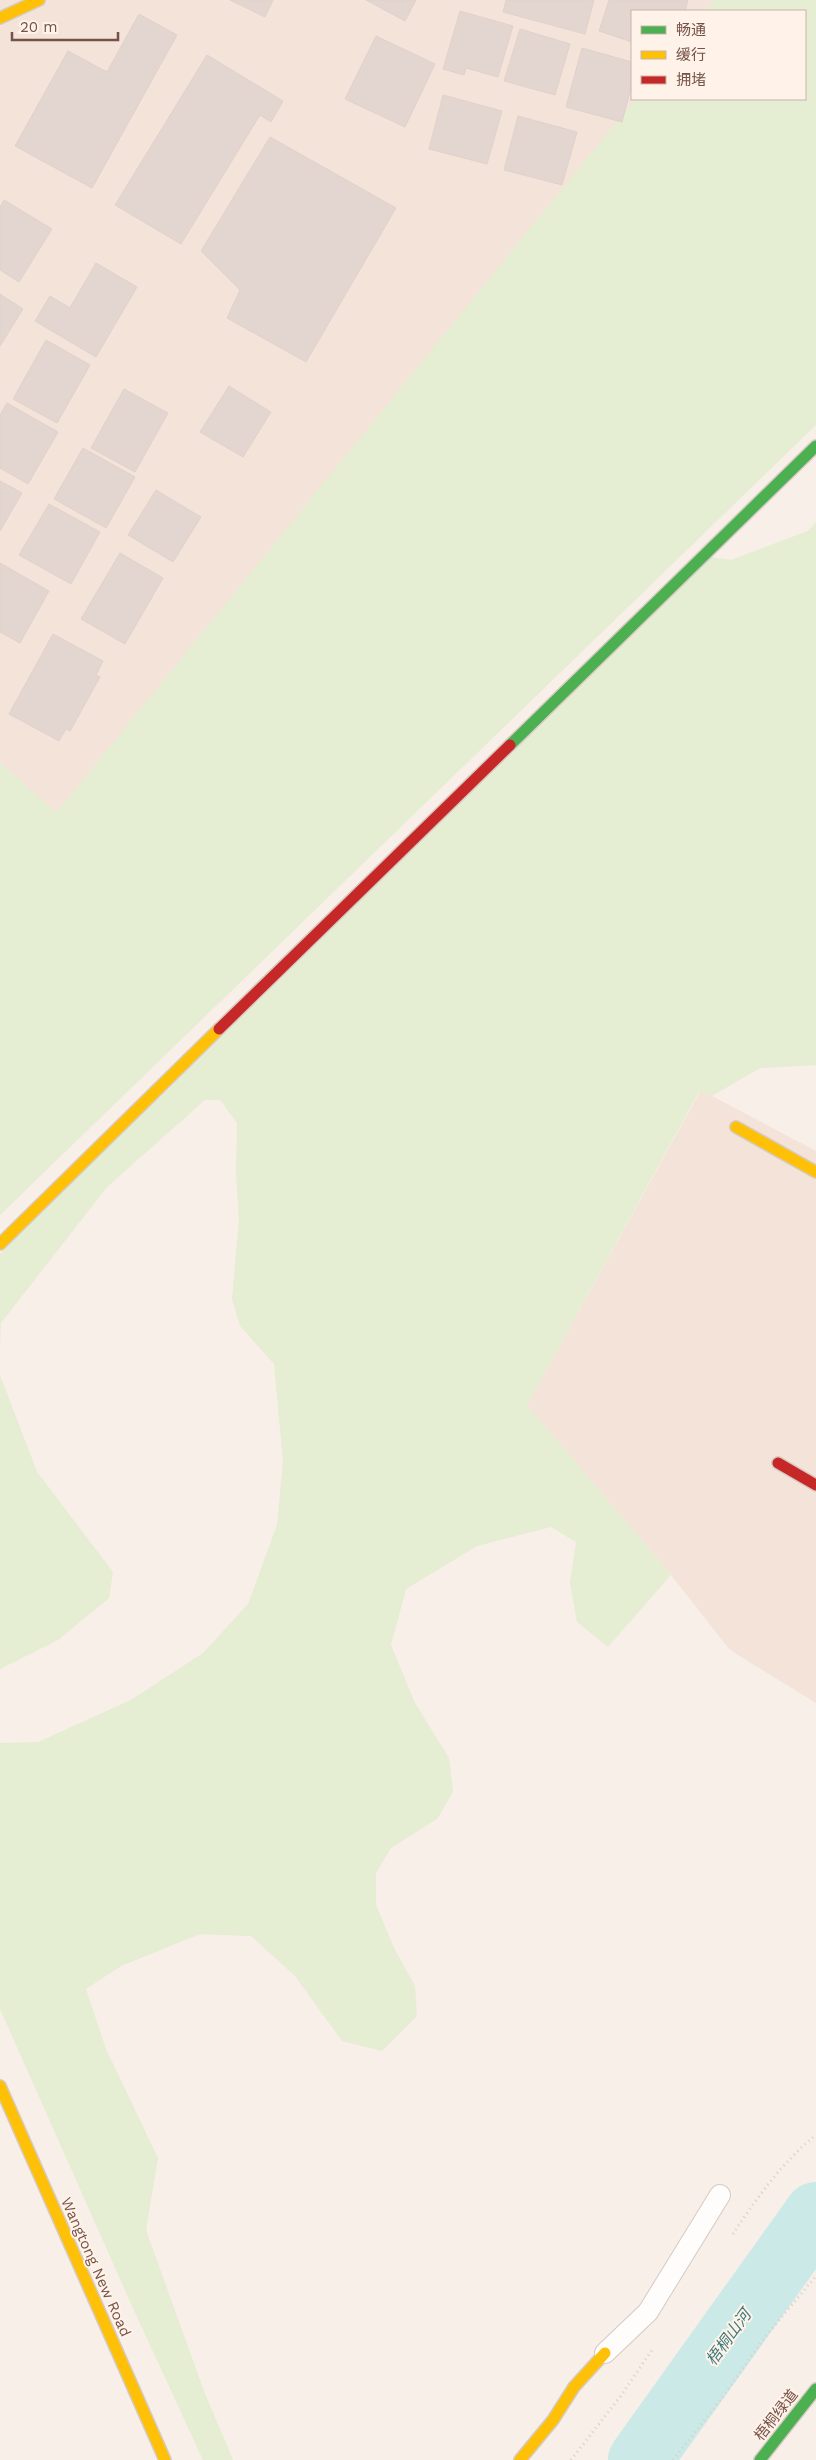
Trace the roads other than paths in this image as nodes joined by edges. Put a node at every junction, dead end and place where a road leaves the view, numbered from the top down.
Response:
1 (39, 0) edge
2 (0, 18) edge
3 (816, 446) edge
4 (736, 1127) dead end
5 (816, 1172) edge
6 (0, 1244) edge
7 (778, 1463) dead end
8 (816, 1485) edge
9 (0, 2086) edge
10 (720, 2195) dead end
11 (606, 2353) joint
12 (816, 2389) edge
13 (165, 2460) edge
14 (520, 2460) edge
15 (760, 2460) edge

1 - 2 street
3 - 6 street
4 - 5 street
7 - 8 street
9 - 13 street, Wangtong New Road
10 - 11 lane
11 - 14 street
12 - 15 street, 梧桐绿道

